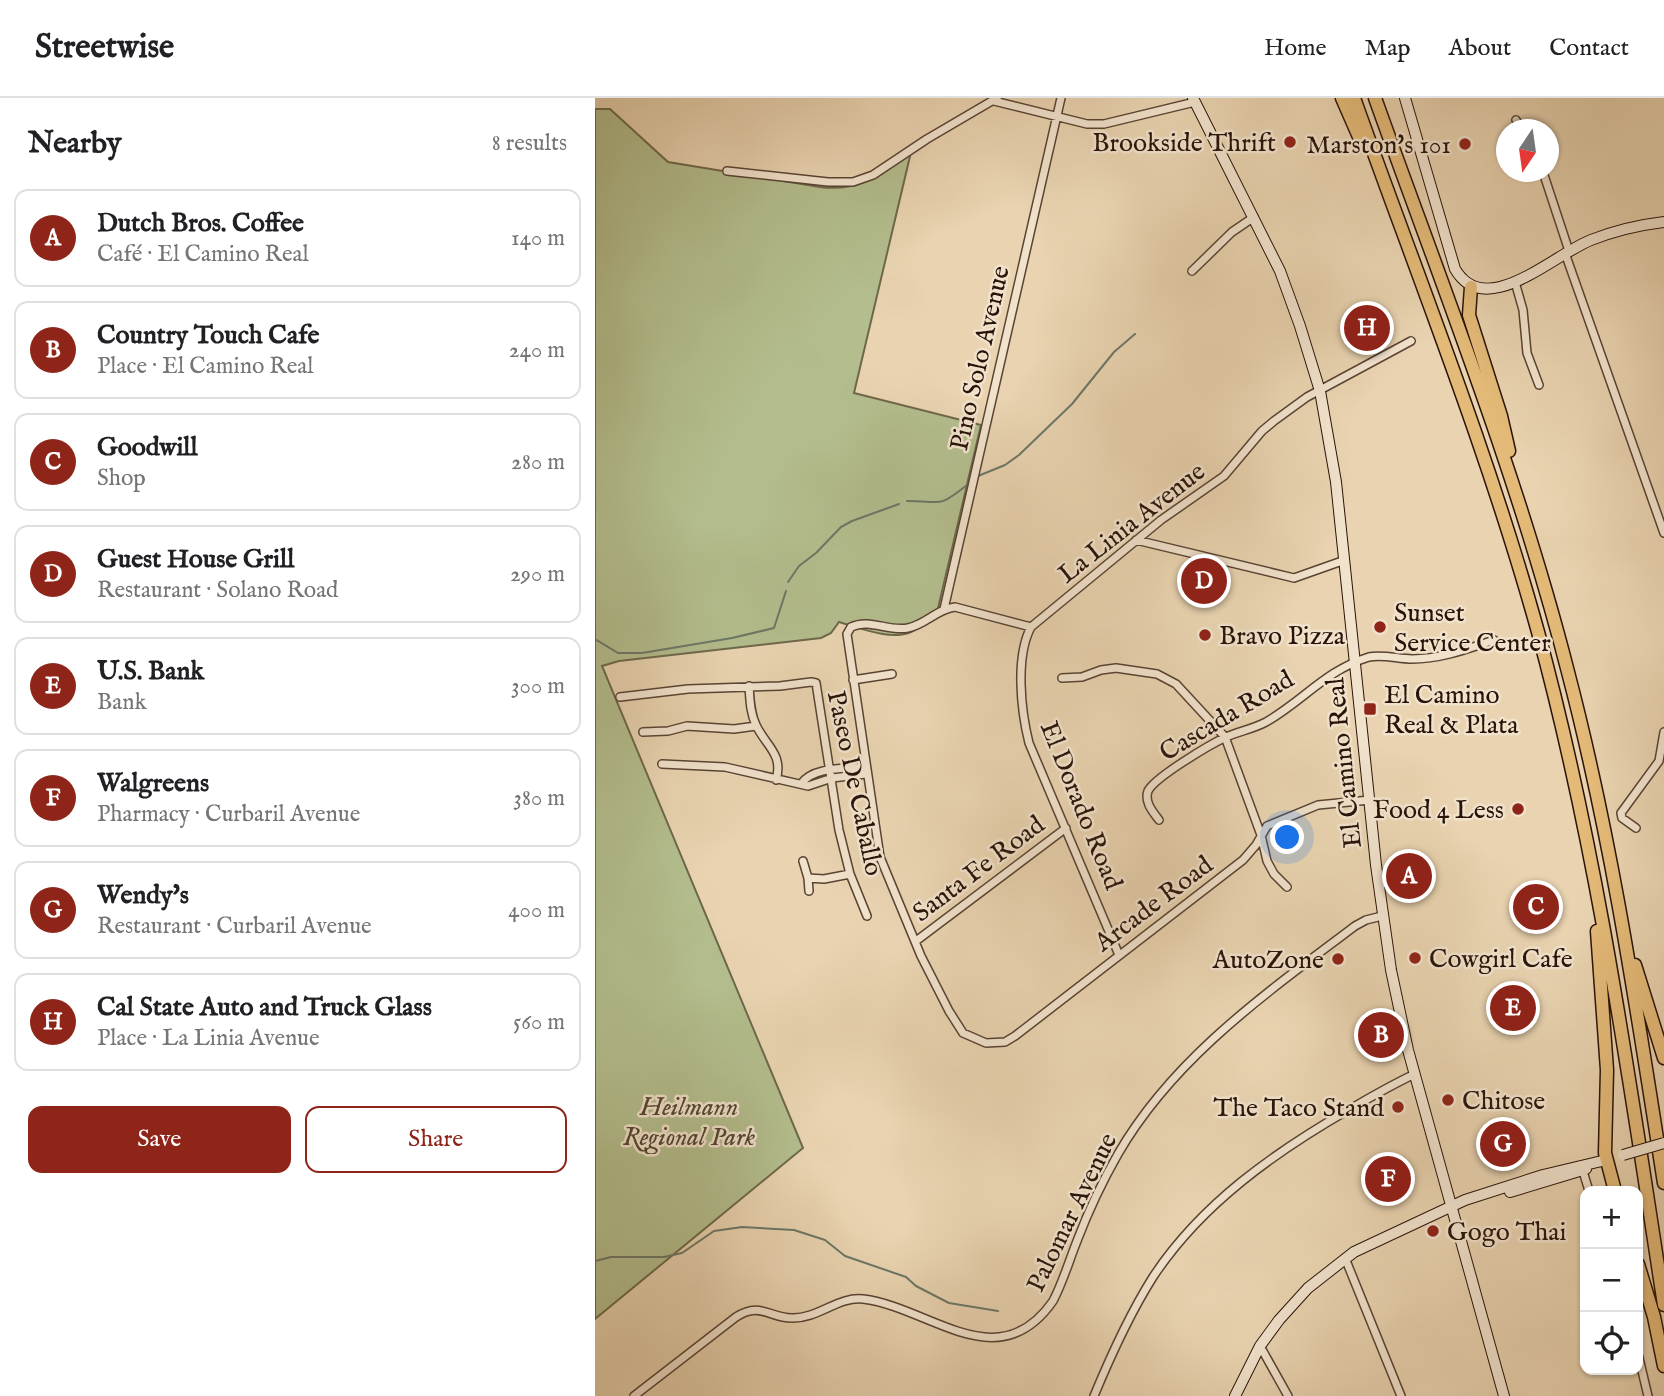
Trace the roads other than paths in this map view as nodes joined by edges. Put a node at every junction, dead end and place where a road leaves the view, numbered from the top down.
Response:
1 (1061, 98) edge
2 (1342, 98) edge
3 (1355, 98) edge
4 (1375, 98) edge
5 (1405, 98) edge
6 (995, 100) edge
7 (1194, 100) edge
8 (1055, 117) junction
9 (727, 171) dead end
10 (1546, 182) edge
11 (1254, 217) junction
12 (1664, 222) edge
13 (1404, 238) junction
14 (1567, 252) junction
15 (1192, 271) dead end
16 (1514, 282) junction
17 (1471, 287) junction
18 (1411, 341) dead end
19 (1539, 385) dead end
20 (1320, 391) junction
21 (1522, 510) junction
22 (1664, 533) edge
23 (1136, 540) junction
24 (1345, 560) junction
25 (944, 609) junction
26 (1031, 627) junction
27 (1494, 640) dead end
28 (1355, 663) junction
29 (892, 674) dead end
30 (1062, 678) dead end
31 (853, 680) junction
32 (749, 686) junction
33 (620, 697) dead end
34 (756, 726) junction
35 (643, 732) dead end
36 (1664, 732) edge
37 (1226, 737) junction
38 (662, 764) dead end
39 (866, 770) junction
40 (831, 774) junction
41 (776, 780) junction
42 (1370, 800) junction
43 (1159, 820) dead end
44 (1066, 828) junction
45 (1636, 828) dead end
46 (1261, 835) junction
47 (803, 861) dead end
48 (1592, 861) junction
49 (850, 874) junction
50 (809, 878) junction
51 (1287, 887) dead end
52 (809, 891) dead end
53 (867, 916) dead end
54 (1382, 916) junction
55 (916, 941) junction
56 (1626, 943) junction
57 (1119, 955) junction
58 (1664, 1058) edge
59 (1415, 1074) junction
60 (1664, 1143) edge
61 (1606, 1160) junction
62 (1581, 1168) junction
63 (1664, 1183) edge
64 (1587, 1186) edge
65 (1614, 1186) edge
66 (1452, 1208) junction
67 (1345, 1258) junction
68 (1643, 1281) edge
69 (1664, 1305) edge
70 (1260, 1346) junction
71 (1664, 1366) edge
72 (1643, 1375) edge
73 (634, 1396) edge
74 (1094, 1396) edge
75 (1235, 1396) edge
76 (1288, 1396) edge
77 (1401, 1396) edge
78 (1504, 1396) edge
79 (1648, 1396) edge

1 - 8 street, Pino Solo Avenue
2 - 13 highway
3 - 13 highway
4 - 21 highway
5 - 17 main road
6 - 8 street
6 - 9 street
7 - 8 street
7 - 11 main road, El Camino Real
8 - 25 street, Pino Solo Avenue
10 - 14 street
11 - 15 street
11 - 20 main road, El Camino Real
12 - 14 main road
13 - 48 highway
14 - 16 main road
14 - 22 street
16 - 17 main road
16 - 19 street
17 - 21 highway
18 - 20 street, La Linia Avenue
20 - 23 street, La Linia Avenue
20 - 24 main road, El Camino Real
21 - 56 highway
23 - 24 street
23 - 26 street, La Linia Avenue
24 - 28 main road, El Camino Real
25 - 26 street
25 - 31 street
26 - 44 street, El Dorado Road
27 - 28 street, Cascada Road
28 - 37 street, Cascada Road
28 - 42 main road, El Camino Real
29 - 31 street
30 - 37 street
31 - 39 street
32 - 33 street, Paseo De Caballo
32 - 34 street
32 - 40 street, Paseo De Caballo
34 - 35 street
34 - 41 street
36 - 45 street
37 - 43 street, Cascada Road
37 - 46 street
38 - 41 street
39 - 40 street
39 - 55 street
40 - 41 street
40 - 49 street, Paseo De Caballo
42 - 46 street, Arcade Road
42 - 54 main road, El Camino Real
44 - 55 street, Santa Fe Road
44 - 57 street, El Dorado Road
46 - 51 street
46 - 57 street, Arcade Road
47 - 50 street
48 - 61 highway
48 - 69 highway
49 - 50 street
49 - 53 street, Paseo De Caballo
50 - 52 street
54 - 59 main road, El Camino Real
54 - 73 street, Palomar Avenue
55 - 57 street, Arcade Road
56 - 58 highway
56 - 63 highway
59 - 66 main road, El Camino Real
59 - 74 street
60 - 61 main road, bridge
61 - 62 main road
61 - 65 highway
62 - 64 street
62 - 66 main road
66 - 67 main road
66 - 78 main road, El Camino Real
67 - 70 main road
67 - 77 street
68 - 71 highway
70 - 75 main road
70 - 76 street
72 - 79 street

